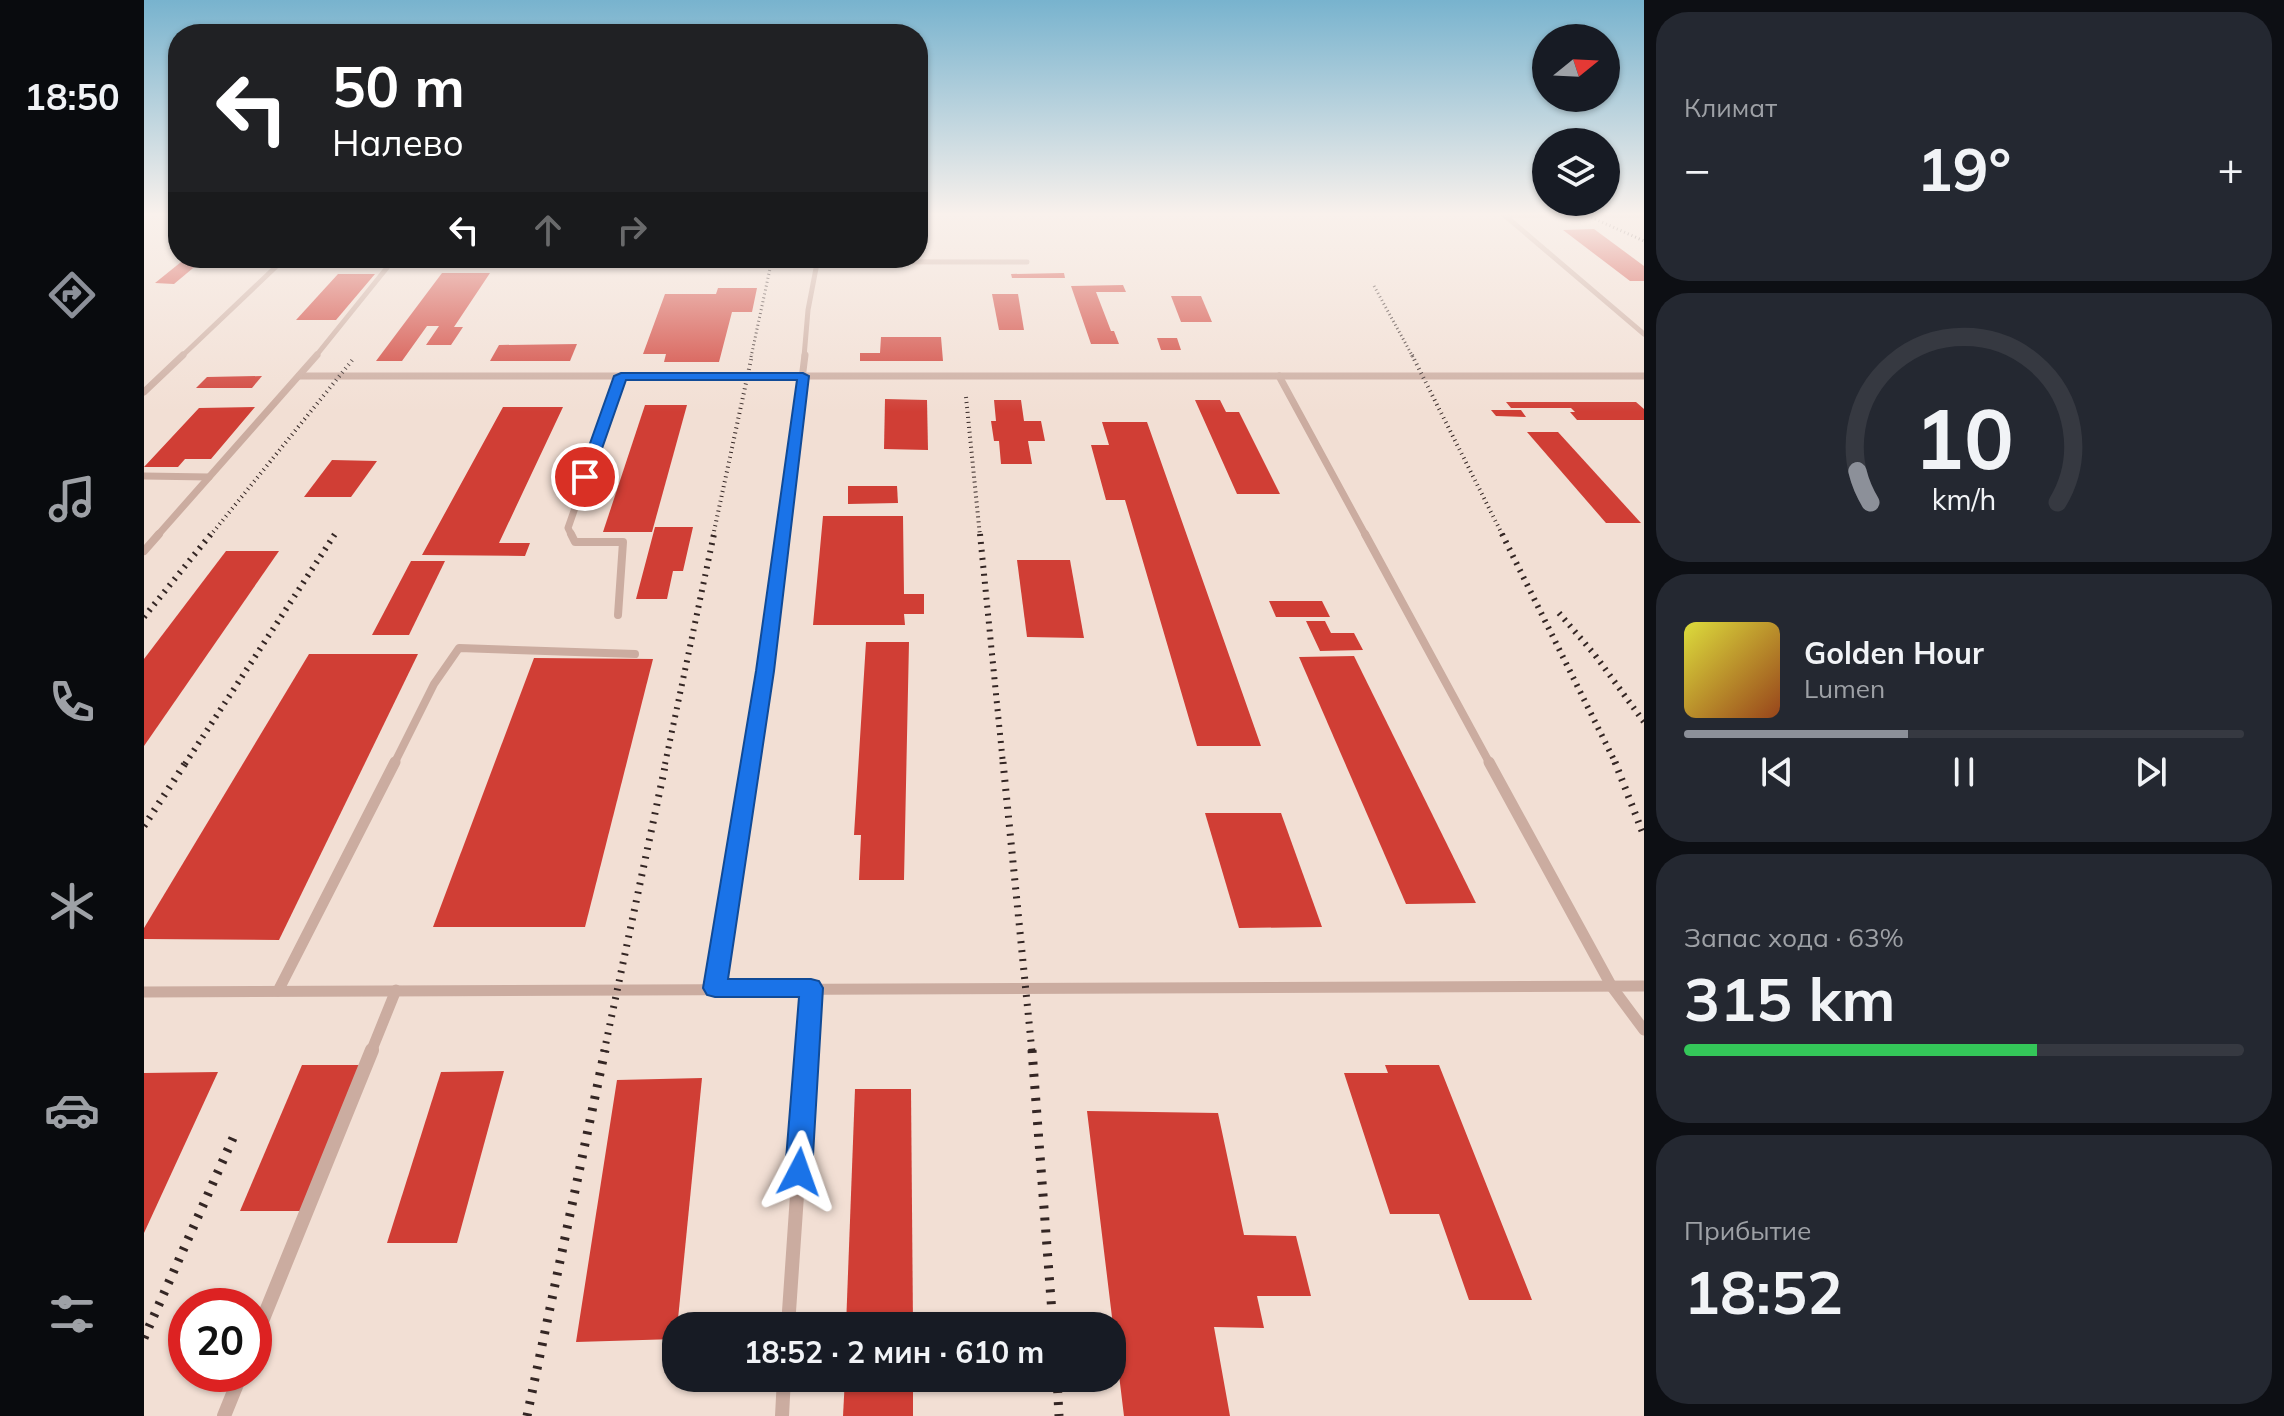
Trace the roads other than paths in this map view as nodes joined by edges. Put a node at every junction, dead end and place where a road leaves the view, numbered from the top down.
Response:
1 (262, 280) edge
2 (378, 280) edge
3 (814, 280) edge
4 (1581, 280) edge
5 (1644, 334) edge
6 (299, 376) junction
7 (621, 376) junction
8 (803, 376) junction
9 (1279, 376) junction
10 (1644, 376) edge
11 (144, 392) edge
12 (144, 476) edge
13 (209, 477) junction
14 (144, 551) edge
15 (618, 615) dead end
16 (635, 654) dead end
17 (1644, 986) edge
18 (1612, 987) junction
19 (715, 988) junction
20 (811, 988) junction
21 (396, 990) junction
22 (278, 991) junction
23 (144, 992) edge
24 (1644, 1030) edge
25 (272, 1297) edge
26 (789, 1312) edge
27 (234, 1392) edge
28 (783, 1392) edge
29 (224, 1416) edge
30 (782, 1416) edge

1 - 11 lane
2 - 6 lane
3 - 8 lane
4 - 5 lane
6 - 7 lane
6 - 13 lane
7 - 8 lane
7 - 15 lane
8 - 9 lane
8 - 19 lane
9 - 10 lane
9 - 18 lane
12 - 13 lane
13 - 14 lane
16 - 22 lane
17 - 18 lane
18 - 20 lane
18 - 24 lane
19 - 20 lane
19 - 21 lane
20 - 26 lane
21 - 22 lane
21 - 25 lane
22 - 23 lane
27 - 29 lane
28 - 30 lane

